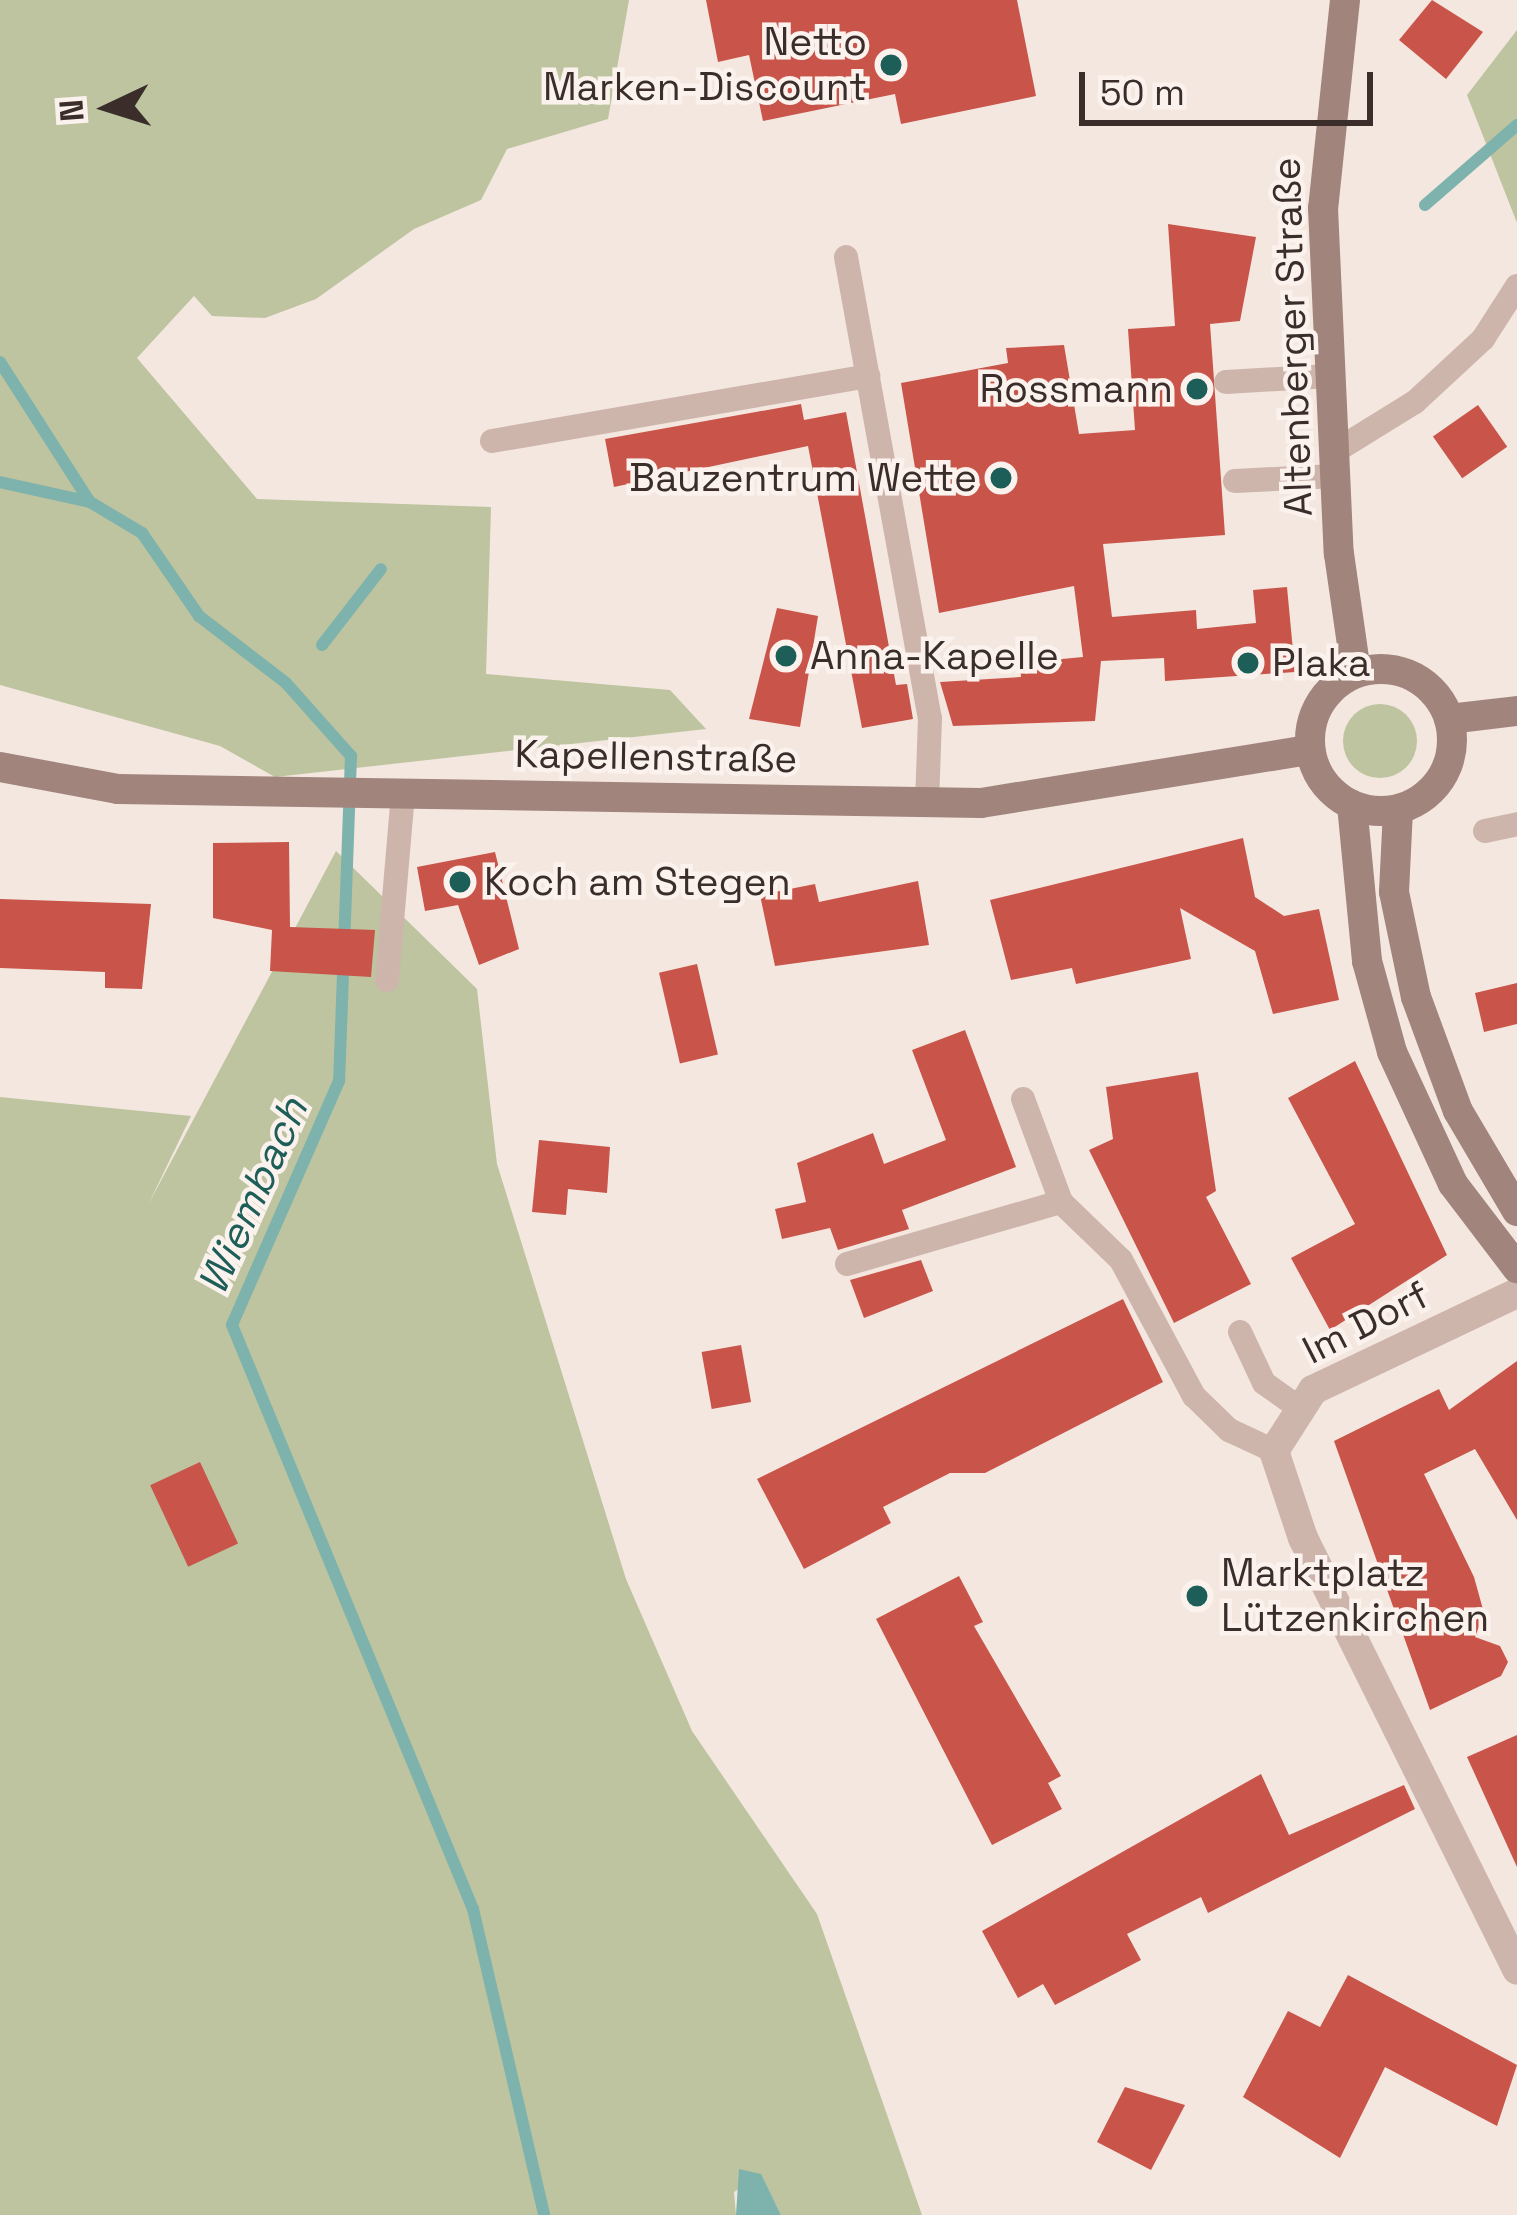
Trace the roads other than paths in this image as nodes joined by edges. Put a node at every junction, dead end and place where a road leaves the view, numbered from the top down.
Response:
1 (1345, 0) edge
2 (846, 257) dead end
3 (1517, 286) edge
4 (868, 376) junction
5 (1331, 376) junction
6 (1226, 382) dead end
7 (492, 441) dead end
8 (1335, 464) junction
9 (1235, 481) dead end
10 (1356, 672) junction
11 (1517, 711) edge
12 (1450, 719) junction
13 (1309, 750) junction
14 (0, 767) edge
15 (396, 795) junction
16 (927, 802) junction
17 (1352, 805) junction
18 (1398, 810) junction
19 (1517, 824) edge
20 (1485, 831) dead end
21 (387, 980) dead end
22 (1023, 1100) dead end
23 (1061, 1202) junction
24 (1517, 1211) edge
25 (847, 1264) dead end
26 (1517, 1268) edge
27 (1517, 1293) edge
28 (1240, 1331) dead end
29 (1298, 1407) junction
30 (1274, 1450) junction
31 (1517, 1970) edge

1 - 5 main road, Altenberger Straße
2 - 4 lane
3 - 8 lane
4 - 7 lane
4 - 16 lane
5 - 6 lane
5 - 8 main road, Altenberger Straße
8 - 9 lane
8 - 10 main road, Altenberger Straße
10 - 12 main road
10 - 13 main road
11 - 12 main road
12 - 18 main road
13 - 16 main road, Kapellenstraße
13 - 17 main road
14 - 15 main road, Kapellenstraße
15 - 16 main road, Kapellenstraße
15 - 21 lane
17 - 18 main road
17 - 26 main road
18 - 24 main road
19 - 20 lane
22 - 23 lane
23 - 25 lane
23 - 30 lane
27 - 29 street, Im Dorf
28 - 29 lane
29 - 30 street, Im Dorf
30 - 31 street

